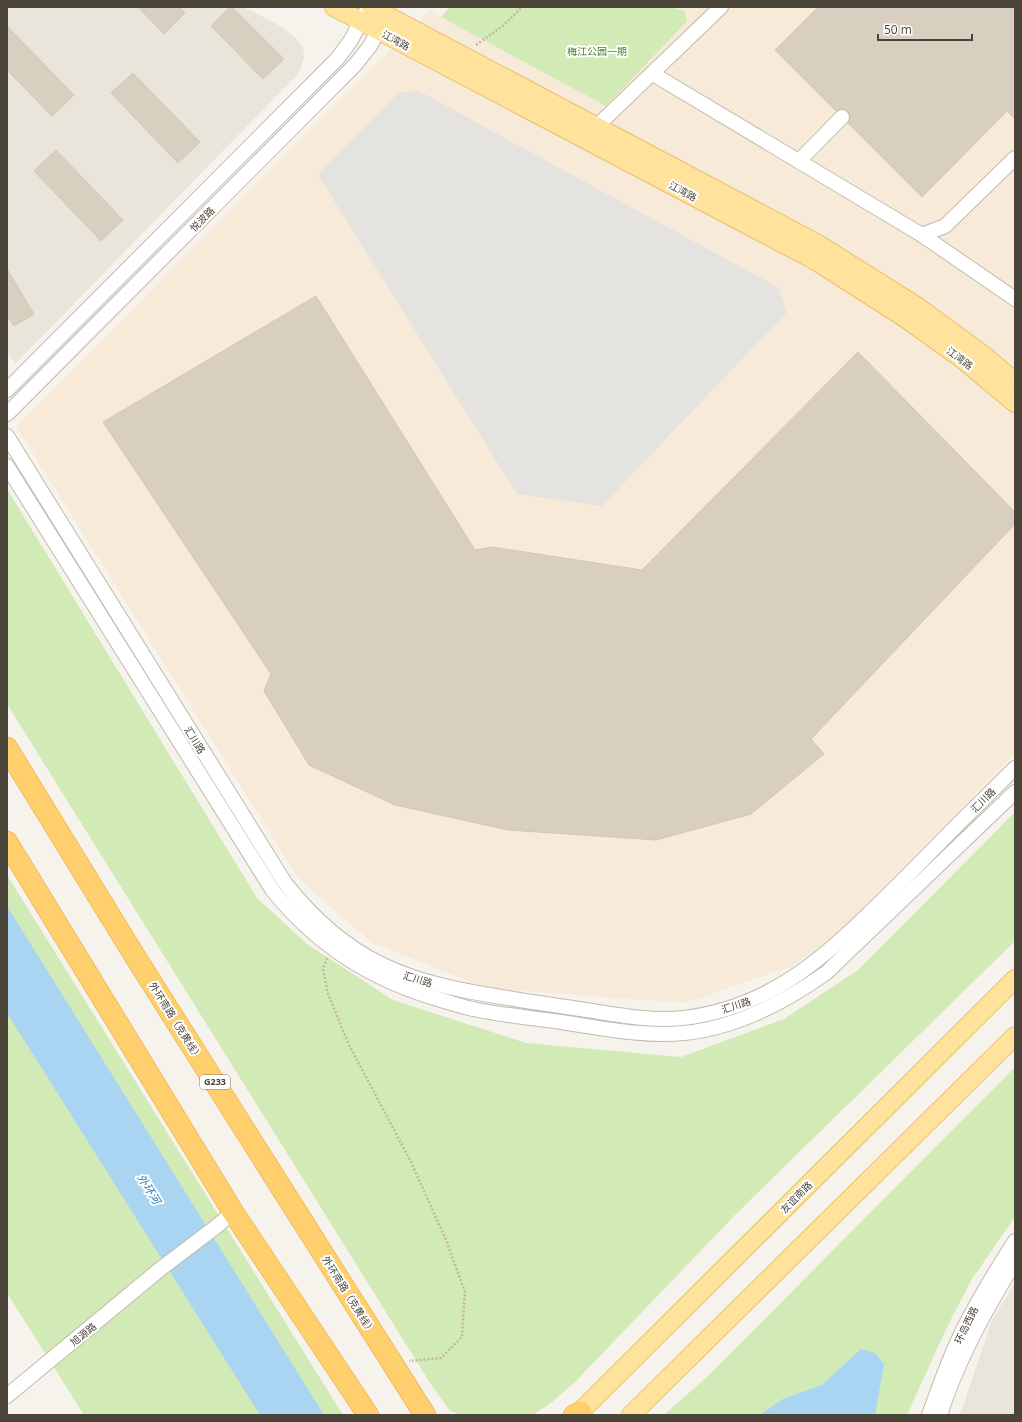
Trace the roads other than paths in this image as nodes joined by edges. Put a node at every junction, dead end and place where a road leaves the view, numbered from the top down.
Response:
1 (334, 7) edge
2 (721, 7) edge
3 (373, 16) edge
4 (653, 74) junction
5 (842, 117) dead end
6 (596, 127) junction
7 (1015, 158) edge
8 (799, 161) junction
9 (922, 235) junction
10 (1015, 299) edge
11 (1015, 382) edge
12 (7, 390) edge
13 (1015, 403) edge
14 (7, 414) edge
15 (7, 436) edge
16 (7, 466) edge
17 (7, 748) edge
18 (1015, 768) edge
19 (1015, 792) edge
20 (7, 842) edge
21 (1015, 979) edge
22 (1015, 1036) edge
23 (233, 1212) junction
24 (1015, 1241) edge
25 (1015, 1262) edge
26 (408, 1390) junction
27 (7, 1396) edge
28 (577, 1414) edge
29 (368, 1415) edge
30 (425, 1415) edge
31 (439, 1415) edge
32 (631, 1415) edge
33 (929, 1415) edge
34 (940, 1415) edge

1 - 3 main road, 江湾路
2 - 4 street
3 - 6 main road, 江湾路
3 - 12 street, 悦波路
3 - 13 main road, 江湾路
3 - 14 street, 悦波路
4 - 6 street
4 - 8 street
5 - 8 street
6 - 11 main road, 江湾路
7 - 9 street
8 - 9 street
9 - 10 street
15 - 18 street, 汇川路
16 - 19 street, 汇川路
17 - 26 highway, 外环南路（克黄线） / G233
20 - 23 highway
21 - 28 main road, 友谊南路
22 - 32 main road
23 - 27 street, 旭源路
23 - 29 highway
24 - 33 street, 环岛西路
25 - 34 street, 环岛西路
26 - 30 highway, 外环南路（克黄线） / G233
26 - 31 highway

